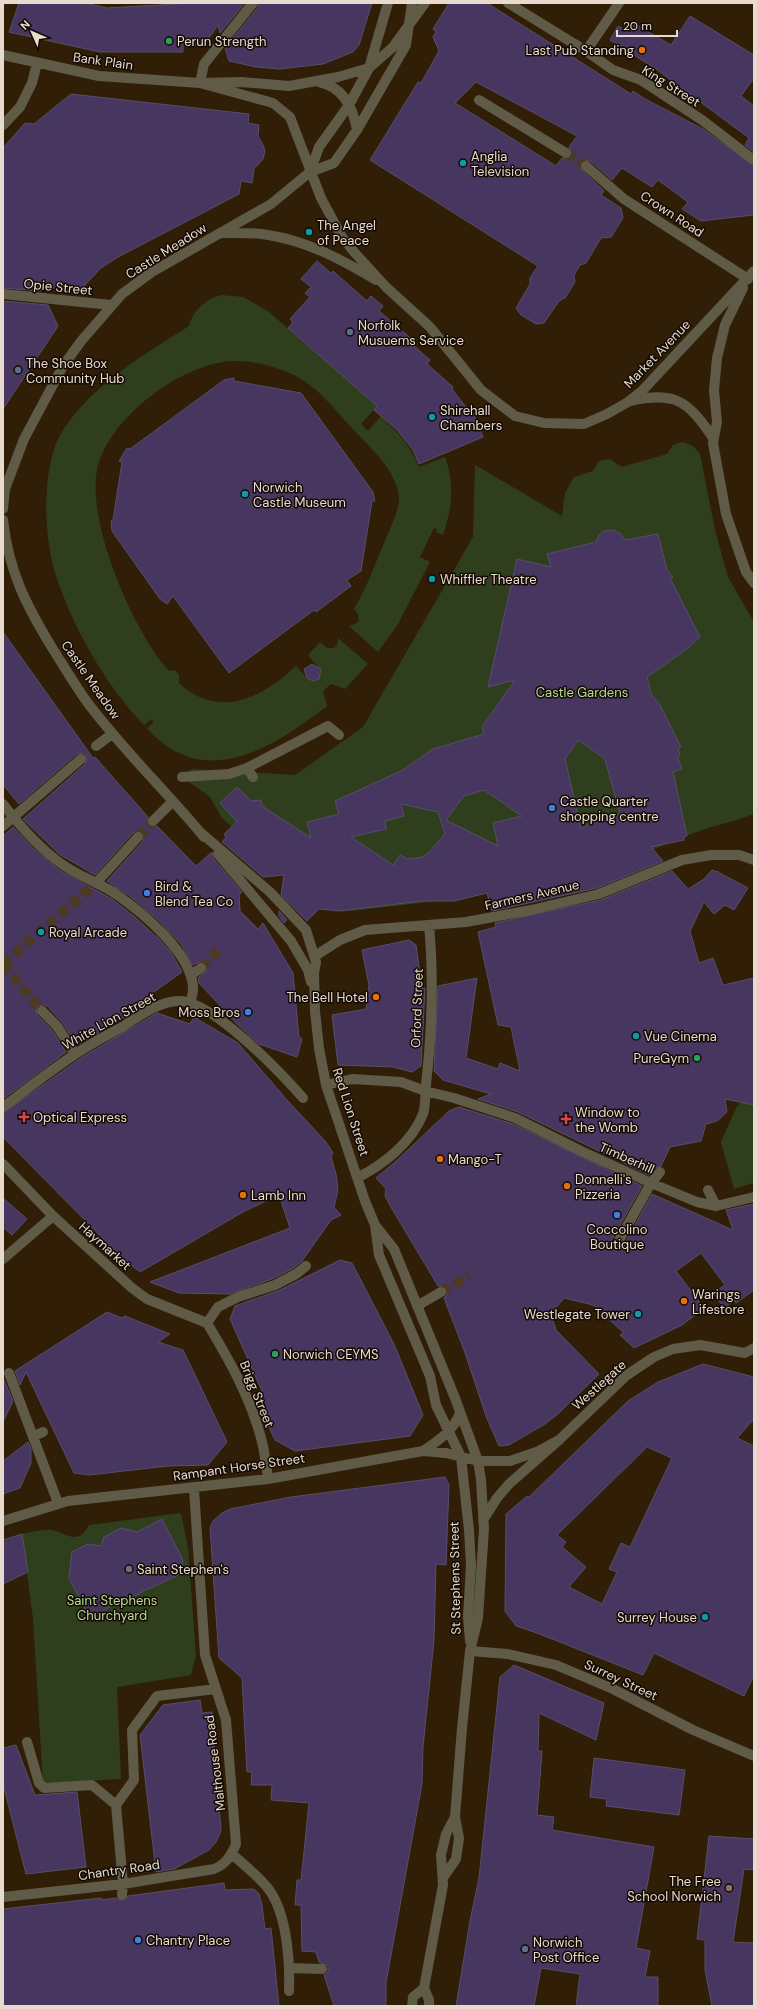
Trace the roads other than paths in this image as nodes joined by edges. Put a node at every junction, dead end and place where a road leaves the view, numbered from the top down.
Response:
1 (253, 3) edge
2 (388, 3) edge
3 (412, 3) edge
4 (424, 3) edge
5 (508, 3) edge
6 (619, 3) edge
7 (409, 27) junction
8 (586, 51) junction
9 (3, 54) edge
10 (37, 63) junction
11 (369, 68) junction
12 (317, 81) junction
13 (200, 83) junction
14 (479, 100) dead end
15 (349, 105) junction
16 (3, 125) edge
17 (357, 130) junction
18 (566, 153) tunnel mouth
19 (754, 160) edge
20 (586, 166) tunnel mouth
21 (310, 172) junction
22 (222, 232) junction
23 (754, 271) edge
24 (748, 279) junction
25 (386, 287) junction
26 (3, 294) edge
27 (111, 305) junction
28 (628, 402) junction
29 (713, 438) junction
30 (3, 509) edge
31 (3, 520) edge
32 (754, 583) edge
33 (112, 734) junction
34 (338, 736) dead end
35 (96, 746) dead end
36 (81, 759) dead end
37 (182, 776) dead end
38 (172, 802) junction
39 (3, 804) edge
40 (13, 817) junction
41 (153, 821) tunnel mouth
42 (3, 826) edge
43 (200, 832) junction
44 (138, 837) tunnel mouth
45 (754, 860) edge
46 (96, 883) junction
47 (429, 925) junction
48 (315, 956) junction
49 (201, 968) tunnel mouth
50 (190, 975) junction
51 (314, 994) junction
52 (190, 1004) junction
53 (42, 1011) tunnel mouth
54 (75, 1054) junction
55 (326, 1085) junction
56 (425, 1091) junction
57 (303, 1098) dead end
58 (3, 1106) edge
59 (3, 1164) edge
60 (660, 1172) dead end
61 (358, 1177) junction
62 (651, 1183) junction
63 (708, 1190) dead end
64 (754, 1197) edge
65 (716, 1206) junction
66 (53, 1216) junction
67 (375, 1225) junction
68 (617, 1244) dead end
69 (3, 1259) edge
70 (306, 1266) dead end
71 (441, 1292) tunnel mouth
72 (416, 1306) junction
73 (208, 1323) junction
74 (749, 1351) edge
75 (11, 1378) dead end
76 (460, 1413) junction
77 (449, 1430) junction
78 (559, 1440) junction
79 (424, 1451) junction
80 (461, 1457) junction
81 (478, 1461) junction
82 (268, 1479) junction
83 (194, 1489) junction
84 (58, 1504) junction
85 (483, 1520) junction
86 (3, 1521) edge
87 (470, 1651) junction
88 (216, 1689) junction
89 (27, 1742) dead end
90 (754, 1756) edge
91 (116, 1806) junction
92 (455, 1817) junction
93 (232, 1854) junction
94 (443, 1878) junction
95 (123, 1884) junction
96 (122, 1895) dead end
97 (3, 1897) edge
98 (290, 1968) junction
99 (322, 1969) dead end
100 (424, 1988) junction
101 (289, 1991) dead end
102 (412, 2006) edge
103 (429, 2006) edge

1 - 13 street
2 - 11 street
3 - 7 street
4 - 7 street
5 - 8 street, King Street
6 - 8 street
7 - 11 street
7 - 17 street
8 - 19 street, King Street
9 - 10 street, Bank Plain
10 - 13 street, Bank Plain
10 - 16 street
11 - 12 street, Bank Plain
11 - 15 street
12 - 13 street, Bank Plain
12 - 15 street
13 - 21 street, Bank Plain
14 - 18 street
15 - 17 street
15 - 21 street
17 - 21 street
20 - 24 street, Crown Road
21 - 22 street, Castle Meadow
21 - 25 street, Market Avenue
22 - 25 street, Market Avenue
22 - 27 street, Castle Meadow
23 - 24 street
24 - 28 street, Market Avenue
24 - 29 street
25 - 28 street, Market Avenue
26 - 27 street, Opie Street
27 - 30 street, Castle Meadow
28 - 29 street
29 - 32 street
31 - 33 street, Castle Meadow
33 - 35 street
33 - 38 street, Castle Meadow
34 - 37 street
36 - 40 street
38 - 41 street
38 - 43 street, Castle Meadow
39 - 40 street
40 - 42 street
40 - 46 street
43 - 48 street, Castle Meadow
43 - 51 street, Castle Meadow
44 - 46 street
45 - 47 street, Farmers Avenue
46 - 50 street
47 - 48 street, Farmers Avenue
47 - 56 street, Orford Street
48 - 51 street, Red Lion Street
49 - 50 street
50 - 52 street
51 - 55 street, Red Lion Street
52 - 54 street, White Lion Street
52 - 57 street, White Lion Street
53 - 54 street
54 - 58 street, White Lion Street
55 - 56 street, Timberhill
55 - 61 street, Red Lion Street
56 - 61 street, Orford Street
56 - 62 street, Timberhill
59 - 66 street, Haymarket
60 - 62 street
61 - 67 street, Red Lion Street
62 - 65 street, Timberhill
62 - 68 street
63 - 65 street
64 - 65 street, Timberhill
66 - 69 street
66 - 73 street, Haymarket
67 - 72 street, Red Lion Street
67 - 77 street, Red Lion Street
70 - 73 street
71 - 72 street
72 - 76 street, Red Lion Street
73 - 82 street, Brigg Street
74 - 78 street, Westlegate
75 - 84 street
76 - 77 street, Rampant Horse Street
76 - 81 street, Red Lion Street
77 - 79 street, Rampant Horse Street
77 - 80 street, Red Lion Street
78 - 81 street, Westlegate
78 - 85 street, Westlegate
79 - 80 street, Rampant Horse Street
79 - 82 street, Rampant Horse Street
80 - 81 street, Westlegate
80 - 87 street, St Stephens Street
81 - 85 street, St Stephens Street
82 - 83 street, Rampant Horse Street
83 - 84 street, Rampant Horse Street
83 - 88 street, Malthouse Road
84 - 86 street, Rampant Horse Street
85 - 87 street, St Stephens Street
87 - 90 street, Surrey Street
87 - 92 street, St Stephens Street
88 - 91 street
88 - 93 street, Malthouse Road
89 - 91 street
91 - 95 street
92 - 94 street, St Stephens Street
92 - 94 street, St Stephens Street
93 - 95 street, Chantry Road
93 - 98 street
94 - 100 street, St Stephens Street
95 - 96 street
95 - 97 street, Chantry Road
98 - 99 street
98 - 101 street
100 - 102 street, St Stephens Street
100 - 103 street, St Stephens Street

